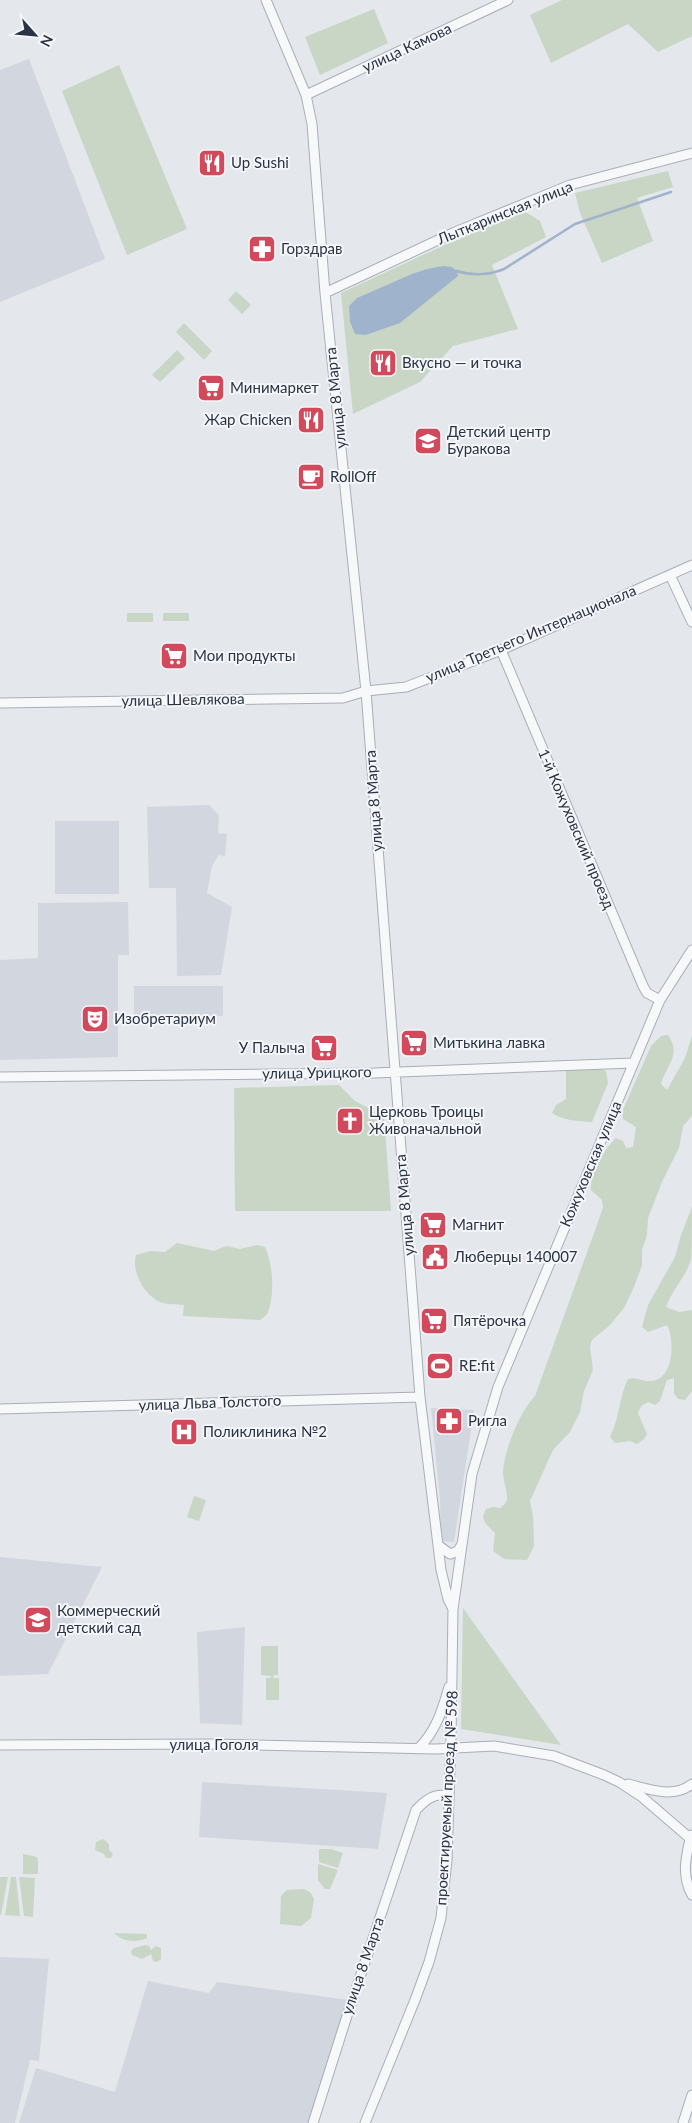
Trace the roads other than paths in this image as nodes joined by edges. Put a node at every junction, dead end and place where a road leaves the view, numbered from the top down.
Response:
1 (266, 0) edge
2 (508, 0) edge
3 (306, 96) junction
4 (692, 153) edge
5 (325, 293) junction
6 (692, 566) edge
7 (670, 575) junction
8 (692, 622) edge
9 (501, 650) junction
10 (366, 692) junction
11 (0, 703) edge
12 (692, 950) edge
13 (660, 1000) junction
14 (633, 1063) junction
15 (395, 1071) junction
16 (0, 1077) edge
17 (420, 1397) junction
18 (0, 1409) edge
19 (462, 1543) junction
20 (438, 1545) junction
21 (453, 1609) junction
22 (452, 1677) junction
23 (0, 1745) edge
24 (451, 1748) junction
25 (418, 1749) junction
26 (620, 1782) junction
27 (692, 1784) edge
28 (449, 1796) junction
29 (692, 1837) edge
30 (692, 1895) edge
31 (692, 2095) edge
32 (313, 2123) edge
33 (365, 2123) edge
34 (683, 2123) edge

1 - 3 street, улица 8 Марта
2 - 3 street, улица Камова
3 - 5 street, улица 8 Марта
4 - 5 street, Лыткаринская улица
5 - 10 street, улица 8 Марта
6 - 7 street, улица Третьего Интернационала
7 - 8 street
7 - 9 street, улица Третьего Интернационала
9 - 10 street, улица Третьего Интернационала
9 - 13 street, 1-й Кожуховский проезд
10 - 11 street, улица Шевлякова
10 - 15 street, улица 8 Марта
12 - 13 street, Кожуховская улица
13 - 14 street, Кожуховская улица
14 - 15 street, улица Урицкого
14 - 19 street, Кожуховская улица
15 - 16 street, улица Урицкого
15 - 17 street, улица 8 Марта
17 - 18 street, улица Льва Толстого
17 - 20 street, улица 8 Марта
19 - 20 street
19 - 21 street, Кожуховская улица
20 - 21 street, улица 8 Марта
21 - 22 street, проектируемый проезд № 598
22 - 24 street, проектируемый проезд № 598
22 - 25 street
23 - 25 street, улица Гоголя
24 - 25 street, улица Гоголя
24 - 26 street, улица Гоголя
24 - 28 street, проектируемый проезд № 598
26 - 27 street
26 - 29 street
28 - 32 street, улица 8 Марта
28 - 33 street, проектируемый проезд № 598
29 - 30 street
31 - 34 street

